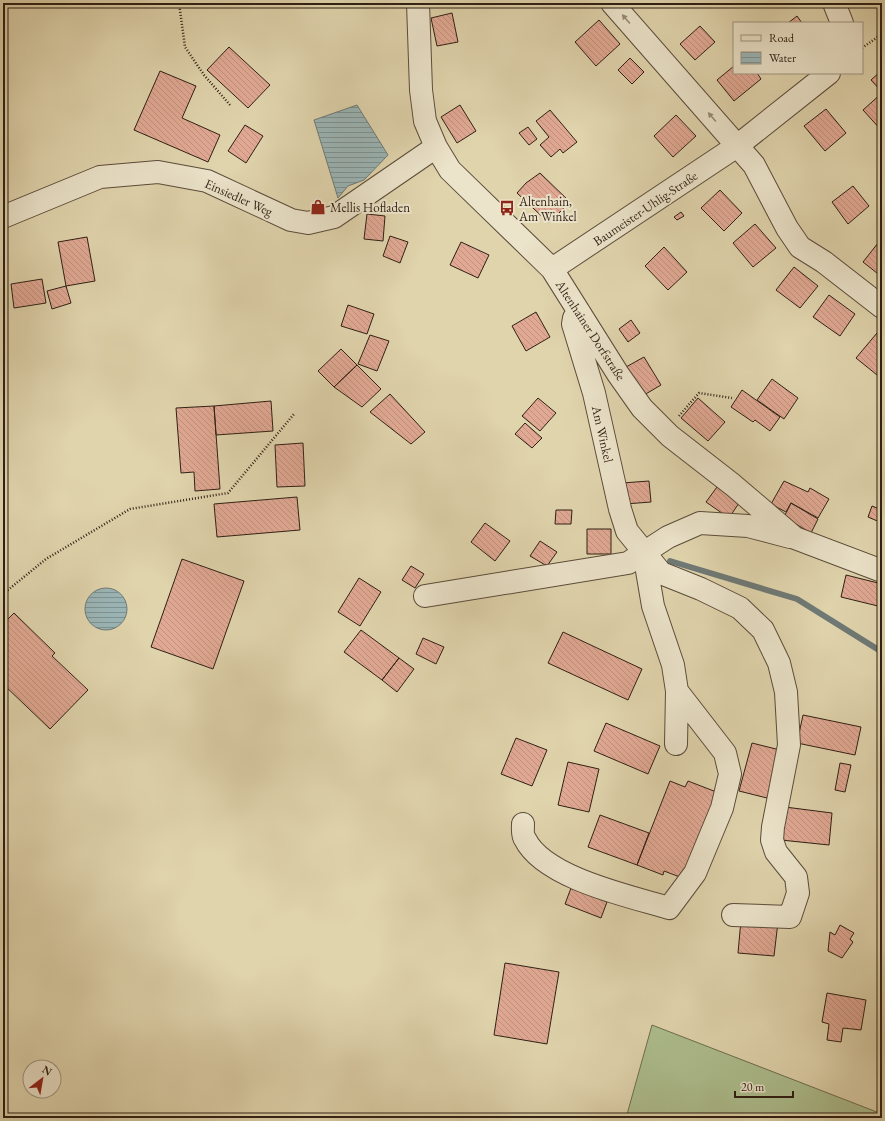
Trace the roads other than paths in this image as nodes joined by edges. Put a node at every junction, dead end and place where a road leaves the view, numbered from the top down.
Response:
1 (418, 3) edge
2 (612, 3) edge
3 (834, 3) edge
4 (842, 22) edge
5 (828, 74) edge
6 (737, 146) junction
7 (436, 147) junction
8 (3, 217) edge
9 (552, 269) junction
10 (882, 307) edge
11 (579, 312) junction
12 (795, 538) junction
13 (644, 554) junction
14 (882, 571) edge
15 (425, 596) dead end
16 (677, 691) junction
17 (676, 744) dead end
18 (523, 824) dead end
19 (734, 915) dead end

1 - 7 street, Altenhainer Dorfstraße
6 -> 2 street
3 - 4 street
5 - 6 street, Baumeister-Uhlig-Straße
6 - 9 street, Baumeister-Uhlig-Straße
6 - 10 street
7 - 8 street, Einsiedler Weg
7 - 9 street, Altenhainer Dorfstraße
9 - 11 street, Altenhainer Dorfstraße
11 - 12 street, Altenhainer Dorfstraße
11 - 13 street, Am Winkel
12 - 13 street
12 - 14 street, Altenhainer Dorfstraße
13 - 15 street
13 - 16 street
13 - 19 street, Am Winkel
16 - 17 street
16 - 18 street

